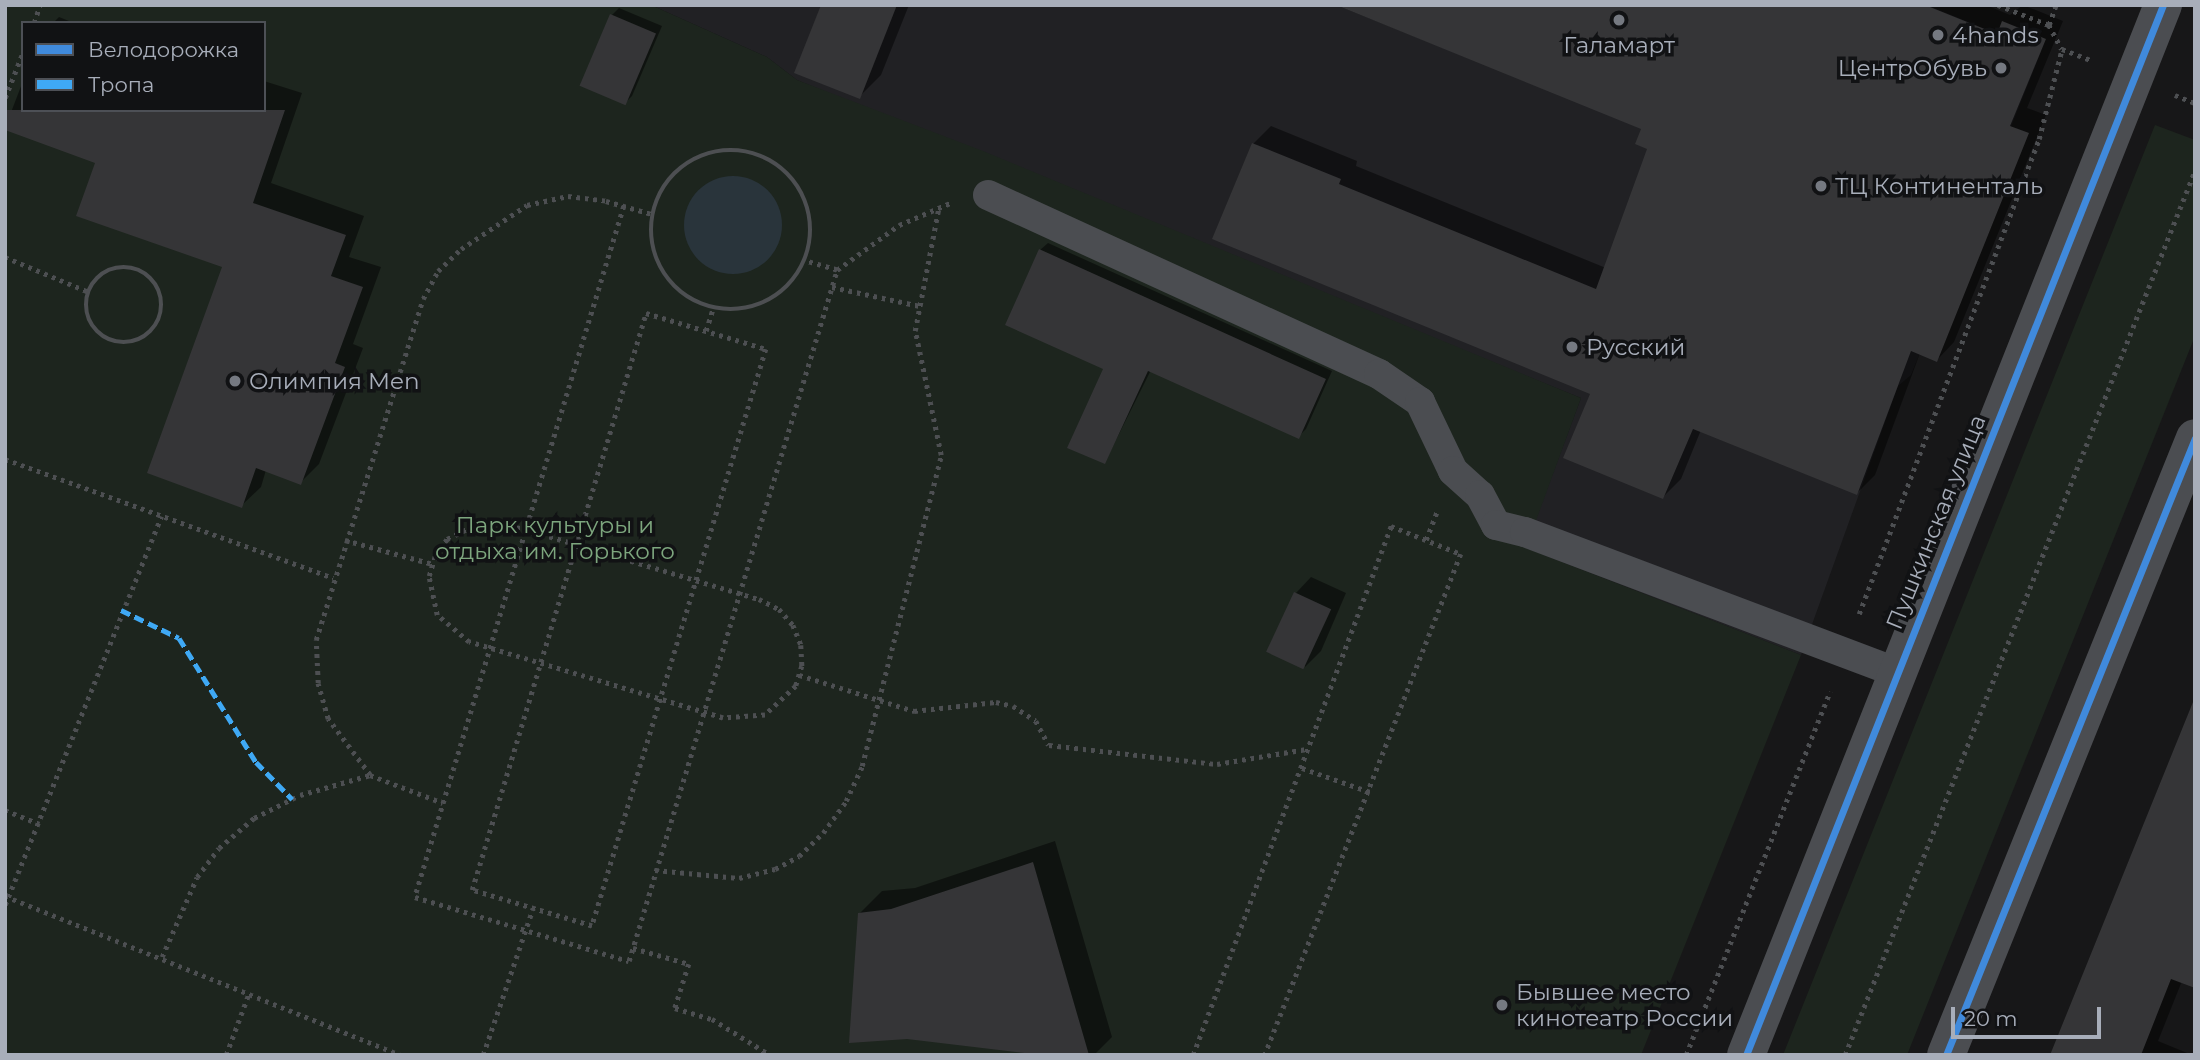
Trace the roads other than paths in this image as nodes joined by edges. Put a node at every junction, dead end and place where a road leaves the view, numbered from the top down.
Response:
1 (2163, 5) edge
2 (988, 195) road end
3 (2195, 438) edge
4 (1896, 672) junction
5 (1746, 1055) edge
6 (1946, 1055) edge

1 - 4 street, Пушкинская улица
2 - 4 lane
3 - 6 street
4 - 5 street, Пушкинская улица

